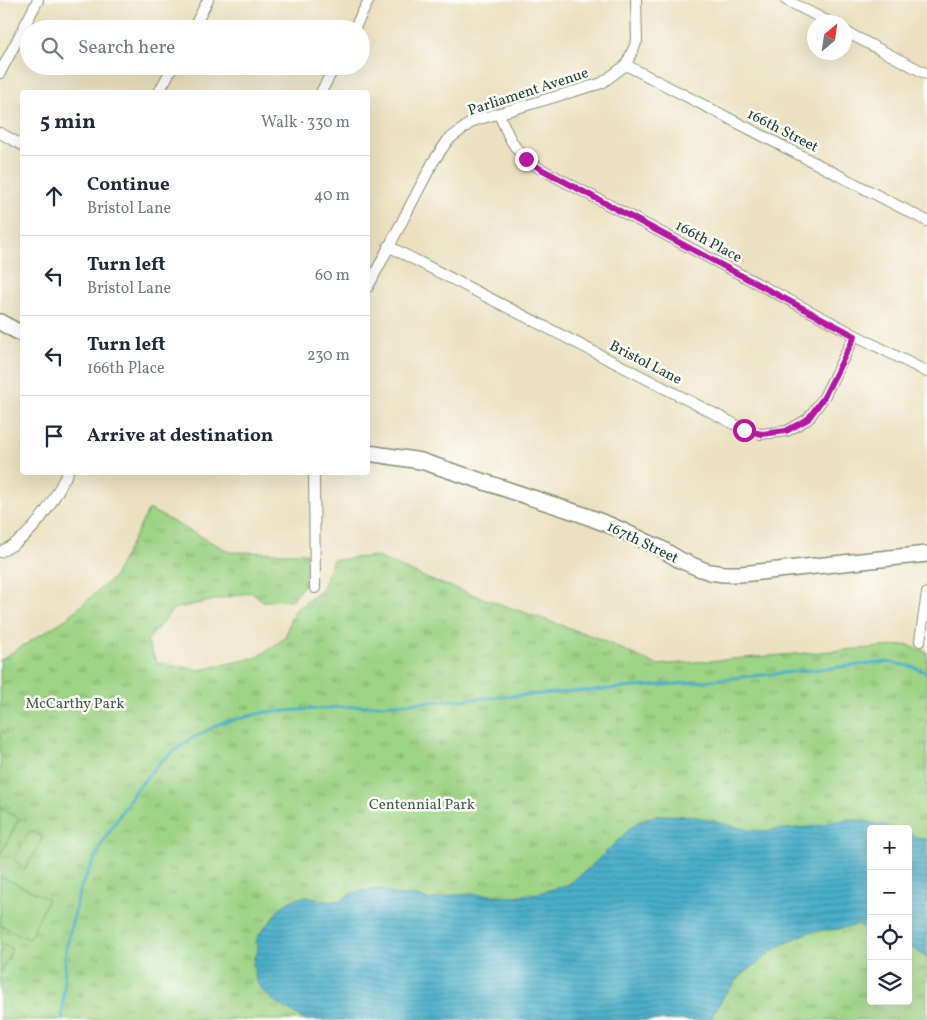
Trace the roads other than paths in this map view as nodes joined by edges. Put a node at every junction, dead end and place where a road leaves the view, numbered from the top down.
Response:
1 (38, 0) edge
2 (208, 0) edge
3 (369, 0) edge
4 (636, 0) edge
5 (786, 0) edge
6 (815, 15) edge
7 (28, 20) edge
8 (198, 20) edge
9 (359, 20) edge
10 (20, 35) edge
11 (852, 35) edge
12 (626, 65) junction
13 (0, 73) edge
14 (927, 74) edge
15 (168, 75) edge
16 (330, 75) edge
17 (160, 90) edge
18 (322, 90) edge
19 (498, 114) junction
20 (0, 133) edge
21 (20, 144) edge
22 (927, 221) edge
23 (388, 246) junction
24 (370, 283) edge
25 (0, 322) edge
26 (20, 333) edge
27 (855, 336) junction
28 (927, 372) edge
29 (370, 453) edge
30 (66, 475) edge
31 (314, 475) edge
32 (0, 552) edge
33 (927, 554) edge
34 (315, 588) dead end
35 (927, 593) edge
36 (920, 640) dead end

1 - 7 street
2 - 8 street
3 - 9 street
4 - 12 street, Parliament Avenue
5 - 6 street
10 - 13 street
11 - 14 street
12 - 19 street, Parliament Avenue
12 - 22 street, 166th Street
15 - 17 street
16 - 18 street
19 - 23 street, Parliament Avenue
19 - 27 street, 166th Place
20 - 21 street
23 - 24 street, Parliament Avenue
23 - 27 street, Bristol Lane
25 - 26 street
27 - 28 street, 166th Place
29 - 33 street, 167th Street
30 - 32 street
31 - 34 street
35 - 36 street

